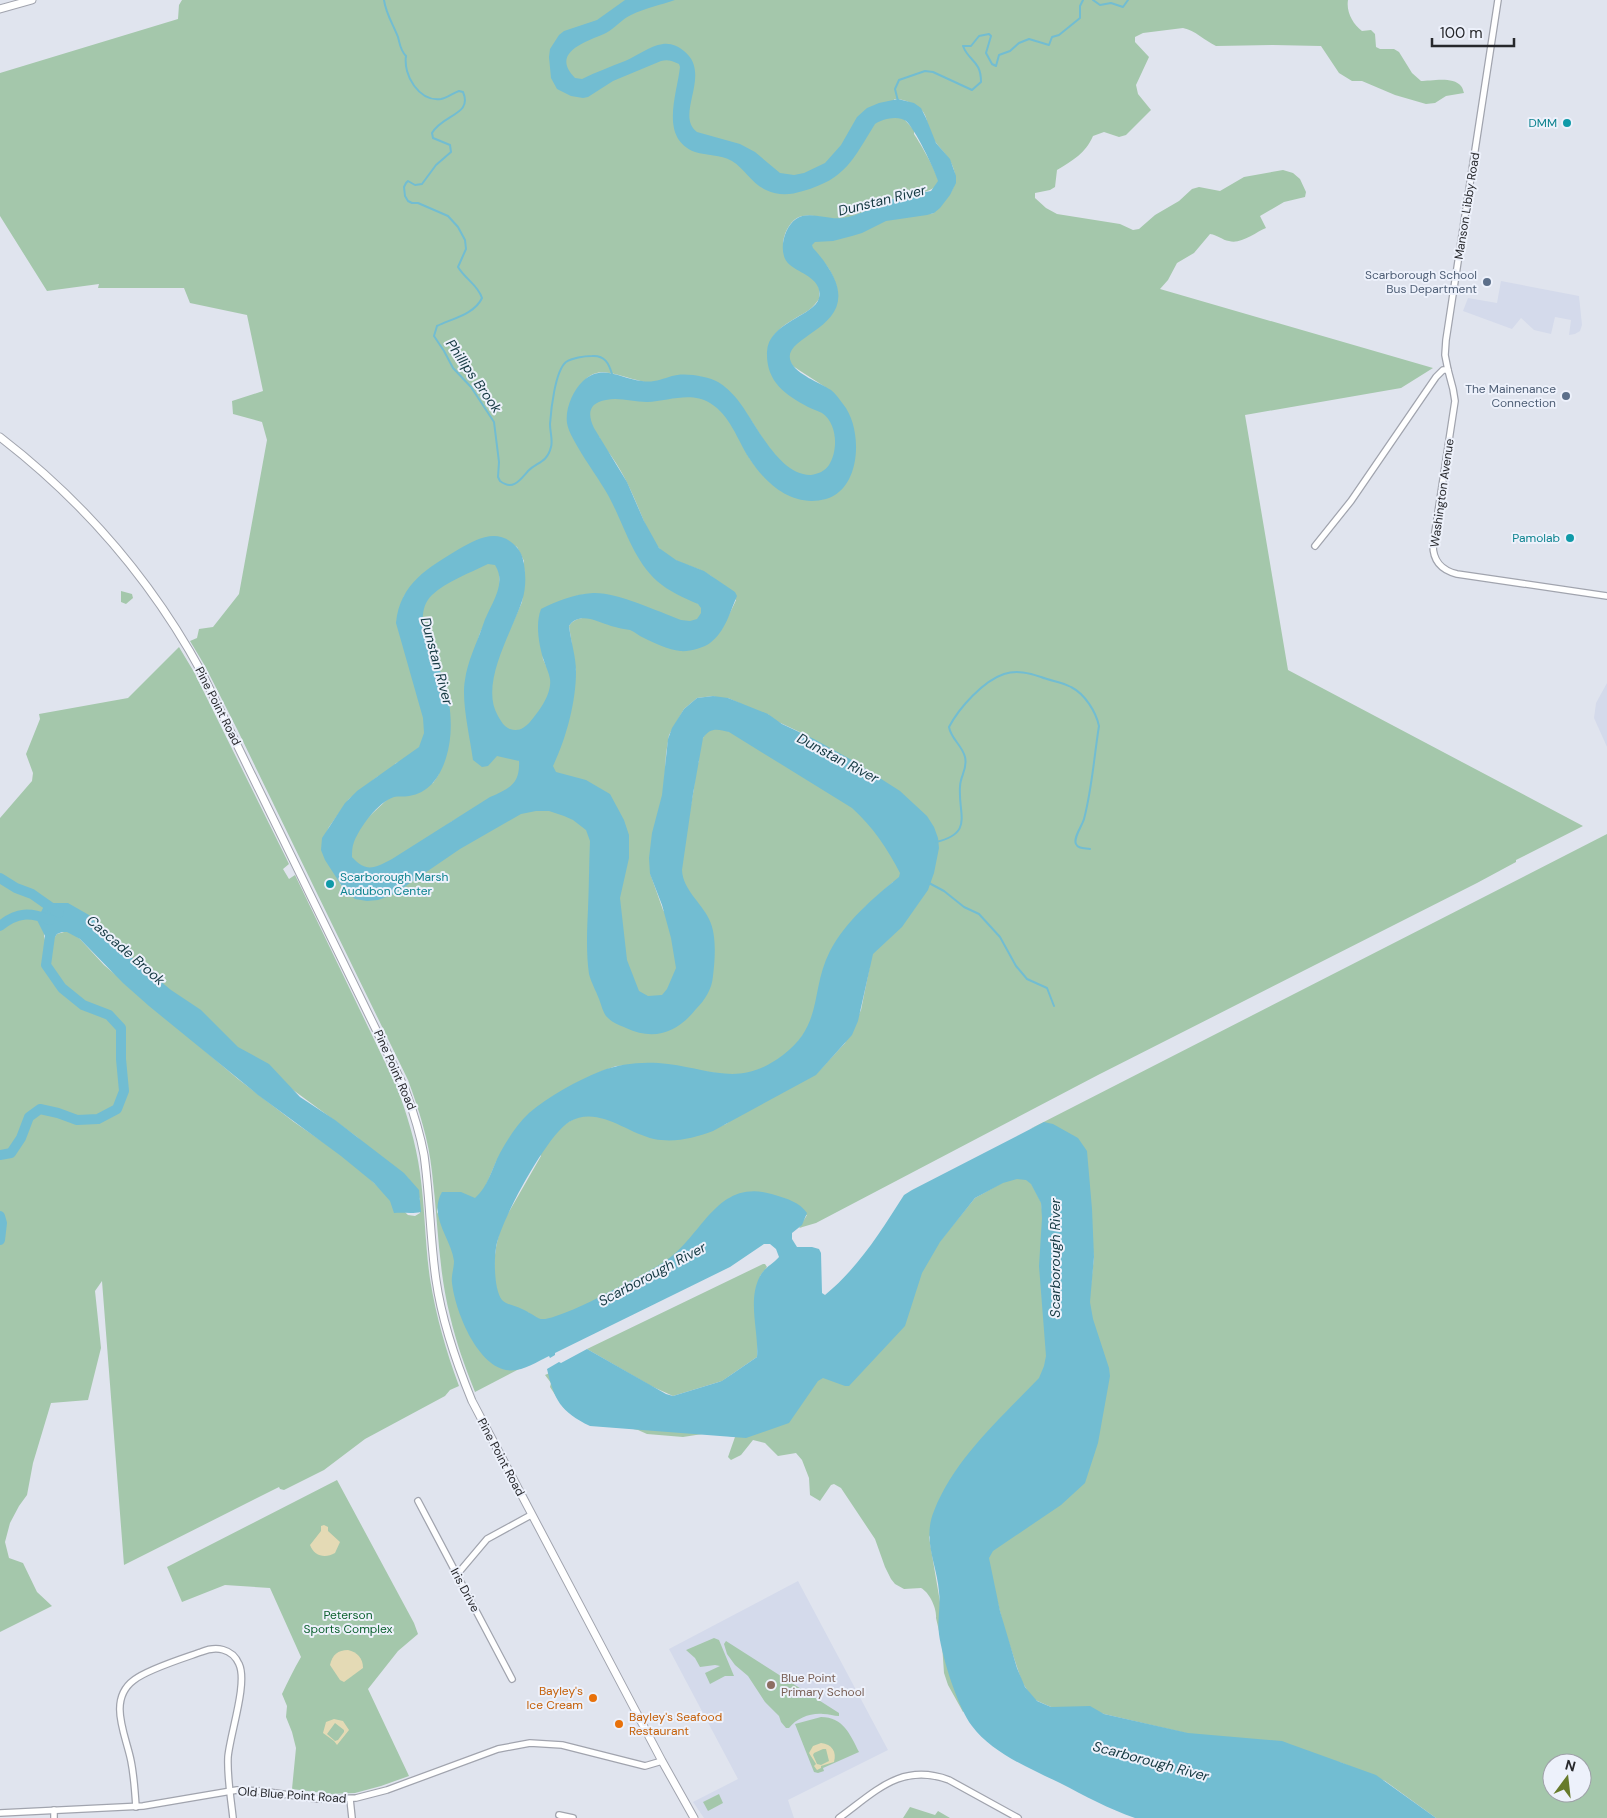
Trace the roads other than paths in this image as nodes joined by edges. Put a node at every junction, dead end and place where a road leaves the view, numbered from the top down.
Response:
1 (32, 0) edge
2 (1498, 0) edge
3 (0, 9) edge
4 (1448, 370) junction
5 (0, 437) edge
6 (1315, 546) dead end
7 (1607, 596) edge
8 (418, 1501) dead end
9 (531, 1515) junction
10 (456, 1573) junction
11 (512, 1679) dead end
12 (662, 1761) junction
13 (230, 1791) junction
14 (350, 1798) junction
15 (136, 1806) junction
16 (54, 1810) junction
17 (0, 1813) edge
18 (559, 1815) dead end
19 (54, 1818) edge
20 (233, 1818) edge
21 (352, 1818) edge
22 (572, 1818) edge
23 (694, 1818) edge
24 (839, 1818) edge
25 (1018, 1818) edge

1 - 3 main road
2 - 4 street, Manson Libby Road
4 - 6 street
4 - 7 street, Washington Avenue
5 - 9 main road, Pine Point Road
8 - 10 street, Iris Drive
9 - 10 street
9 - 12 main road, Pine Point Road
10 - 11 street, Iris Drive
12 - 14 street, Old Blue Point Road
12 - 23 main road, Pine Point Road
13 - 14 street, Old Blue Point Road
13 - 15 street, Old Blue Point Road
13 - 15 street
13 - 20 street
14 - 21 street
15 - 16 street, Old Blue Point Road
16 - 17 street, Old Blue Point Road
16 - 19 street
18 - 22 street
24 - 25 street

